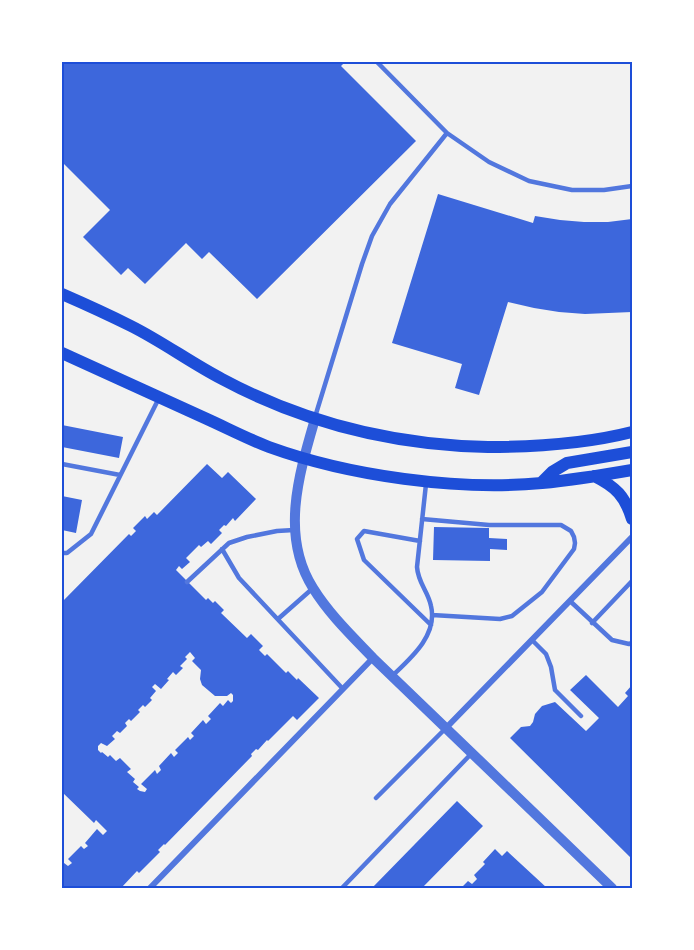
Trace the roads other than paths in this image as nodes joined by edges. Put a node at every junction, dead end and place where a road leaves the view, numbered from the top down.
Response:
1 (377, 62) edge
2 (447, 133) junction
3 (633, 186) edge
4 (62, 294) edge
5 (62, 353) edge
6 (159, 397) junction
7 (315, 419) junction
8 (633, 432) edge
9 (633, 452) edge
10 (304, 458) junction
11 (62, 464) edge
12 (633, 470) edge
13 (120, 475) junction
14 (594, 476) junction
15 (426, 481) junction
16 (541, 483) junction
17 (422, 519) junction
18 (633, 519) edge
19 (295, 530) junction
20 (633, 537) edge
21 (420, 541) junction
22 (222, 549) junction
23 (62, 553) edge
24 (187, 582) dead end
25 (633, 582) edge
26 (313, 589) junction
27 (570, 601) junction
28 (432, 615) junction
29 (278, 619) junction
30 (592, 623) junction
31 (431, 625) junction
32 (533, 641) junction
33 (633, 643) edge
34 (373, 658) junction
35 (392, 676) junction
36 (343, 689) junction
37 (581, 716) dead end
38 (446, 728) junction
39 (471, 754) junction
40 (376, 798) dead end
41 (150, 888) edge
42 (342, 888) edge
43 (612, 888) edge

1 - 2 lane
2 - 3 lane
2 - 7 lane
4 - 7 main road
5 - 6 main road
6 - 10 main road
6 - 13 lane
7 - 8 main road
7 - 10 street
9 - 16 main road
10 - 15 main road
10 - 19 street
11 - 13 lane
12 - 14 main road
13 - 23 lane
14 - 16 main road
14 - 18 main road
15 - 16 main road
15 - 17 lane
17 - 21 lane
17 - 28 lane
19 - 22 lane
19 - 26 street
20 - 27 street
21 - 28 lane
21 - 31 lane
22 - 24 lane
22 - 29 lane
25 - 30 lane
26 - 29 lane
26 - 34 street
27 - 30 lane
27 - 32 street
28 - 31 lane
29 - 36 lane
30 - 33 lane
31 - 35 lane
32 - 37 lane
32 - 38 street
34 - 35 street
34 - 36 street
35 - 38 street
36 - 41 street
38 - 39 street
38 - 40 lane
39 - 42 lane
39 - 43 street

